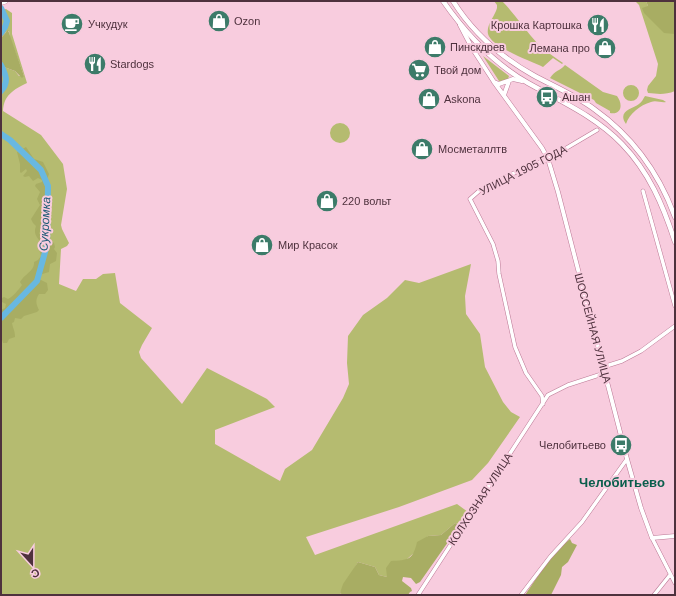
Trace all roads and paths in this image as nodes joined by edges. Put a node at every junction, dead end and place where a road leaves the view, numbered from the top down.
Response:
1 (5, 1) edge
2 (443, 1) edge
3 (1, 2) edge
4 (454, 2) edge
5 (459, 23) junction
6 (509, 81) junction
7 (494, 82) junction
8 (528, 83) junction
9 (504, 95) junction
10 (597, 130) dead end
11 (548, 159) junction
12 (643, 190) dead end
13 (675, 217) edge
14 (675, 242) edge
15 (675, 306) edge
16 (675, 326) edge
17 (603, 367) junction
18 (605, 373) junction
19 (548, 395) junction
20 (542, 396) junction
21 (543, 404) junction
22 (627, 459) junction
23 (675, 536) edge
24 (652, 538) junction
25 (670, 575) junction
26 (675, 583) edge
27 (418, 595) edge
28 (520, 595) edge
29 (654, 595) edge

1 - 3 highway
2 - 5 main road
4 - 13 main road
5 - 7 street, ШОССЕЙНАЯ УЛИЦА
5 - 8 main road
6 - 7 street
6 - 8 street
6 - 9 street
7 - 9 street, ШОССЕЙНАЯ УЛИЦА
8 - 14 main road
9 - 11 street, ШОССЕЙНАЯ УЛИЦА
10 - 11 street, УЛИЦА 1905 ГОДА
11 - 17 street, ШОССЕЙНАЯ УЛИЦА
11 - 20 street, УЛИЦА 1905 ГОДА
12 - 15 street
16 - 17 street
17 - 18 street, ШОССЕЙНАЯ УЛИЦА
18 - 19 street
18 - 22 street, ШОССЕЙНАЯ УЛИЦА
19 - 20 street
19 - 21 street, КОЛХОЗНАЯ УЛИЦА
20 - 21 street
21 - 27 street, КОЛХОЗНАЯ УЛИЦА
22 - 24 street, ШОССЕЙНАЯ УЛИЦА
22 - 28 street
23 - 24 street
24 - 25 street, ШОССЕЙНАЯ УЛИЦА
25 - 26 street, ШОССЕЙНАЯ УЛИЦА
25 - 29 street

